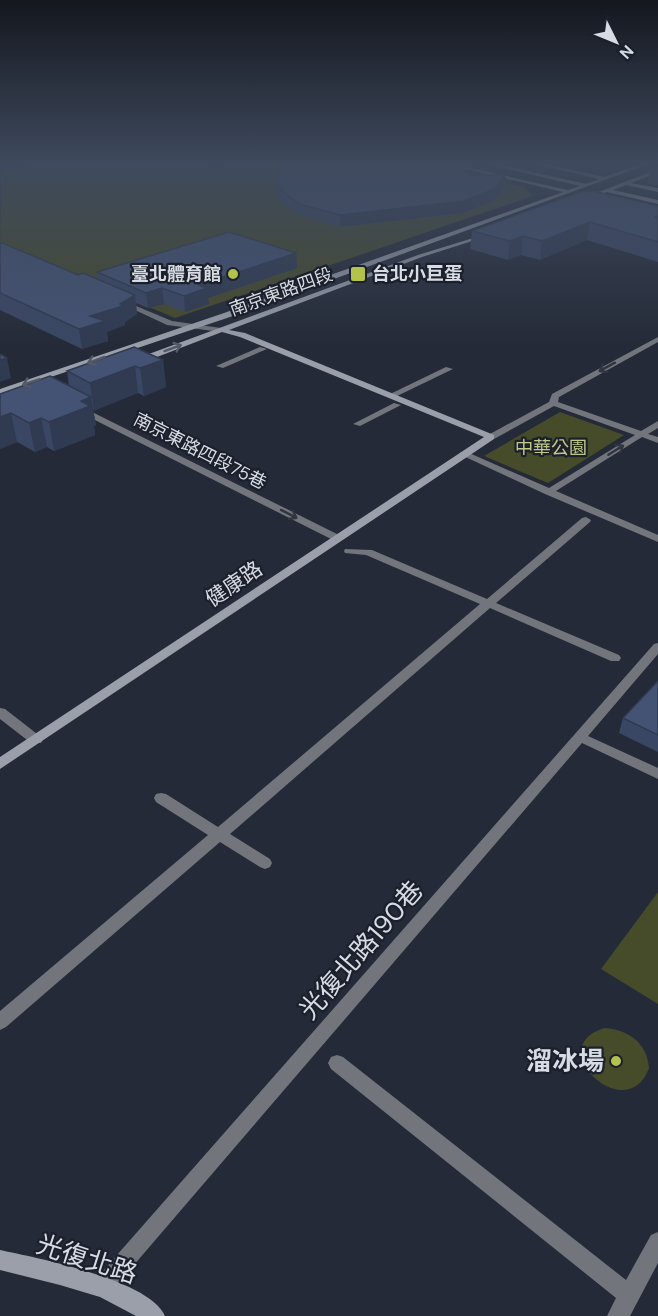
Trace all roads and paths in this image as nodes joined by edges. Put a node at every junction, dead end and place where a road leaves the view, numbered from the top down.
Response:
1 (478, 224) edge
2 (497, 232) edge
3 (112, 298) edge
4 (192, 327) junction
5 (221, 330) junction
6 (658, 339) edge
7 (263, 349) dead end
8 (127, 366) edge
9 (220, 366) dead end
10 (449, 369) dead end
11 (0, 393) edge
12 (390, 396) junction
13 (553, 403) junction
14 (71, 405) edge
15 (398, 405) dead end
16 (357, 424) dead end
17 (658, 424) edge
18 (642, 435) junction
19 (491, 438) junction
20 (658, 440) edge
21 (464, 454) junction
22 (548, 492) junction
23 (586, 520) dead end
24 (337, 538) junction
25 (658, 539) edge
26 (349, 552) dead end
27 (488, 604) junction
28 (658, 647) edge
29 (615, 658) dead end
30 (0, 712) edge
31 (580, 737) junction
32 (36, 740) junction
33 (0, 764) edge
34 (658, 774) edge
35 (161, 798) dead end
36 (219, 834) junction
37 (265, 863) dead end
38 (0, 1022) edge
39 (337, 1063) dead end
40 (658, 1242) edge
41 (0, 1260) edge
42 (102, 1287) junction
43 (630, 1296) junction
44 (154, 1316) edge
45 (618, 1316) edge

1 - 4 main road, 南京東路四段
2 - 5 main road, 南京東路四段
3 - 4 street
4 - 5 street
4 -> 11 main road, 南京東路四段
8 -> 5 main road, 南京東路四段
5 - 12 main road
6 -> 13 street, 健康路
7 - 9 street
10 - 12 street
12 - 19 main road
13 - 18 street
13 - 19 street, 健康路
14 -> 24 street, 南京東路四段75巷
15 - 16 street
17 - 18 street
18 - 20 street
22 -> 18 street
19 - 21 main road, 健康路
21 - 22 street
21 - 24 main road, 健康路
22 - 25 street
23 - 27 street
24 - 32 main road, 健康路
26 - 27 street
27 - 29 street
27 - 36 street
28 - 31 street, 光復北路190巷
30 - 32 street
31 - 34 street
31 - 42 street, 光復北路190巷
32 - 33 main road, 健康路
35 - 36 street
36 - 37 street
36 - 38 street
39 - 43 street
40 - 43 street
41 - 42 main road, 光復北路
42 - 44 main road, 光復北路
43 - 45 street

